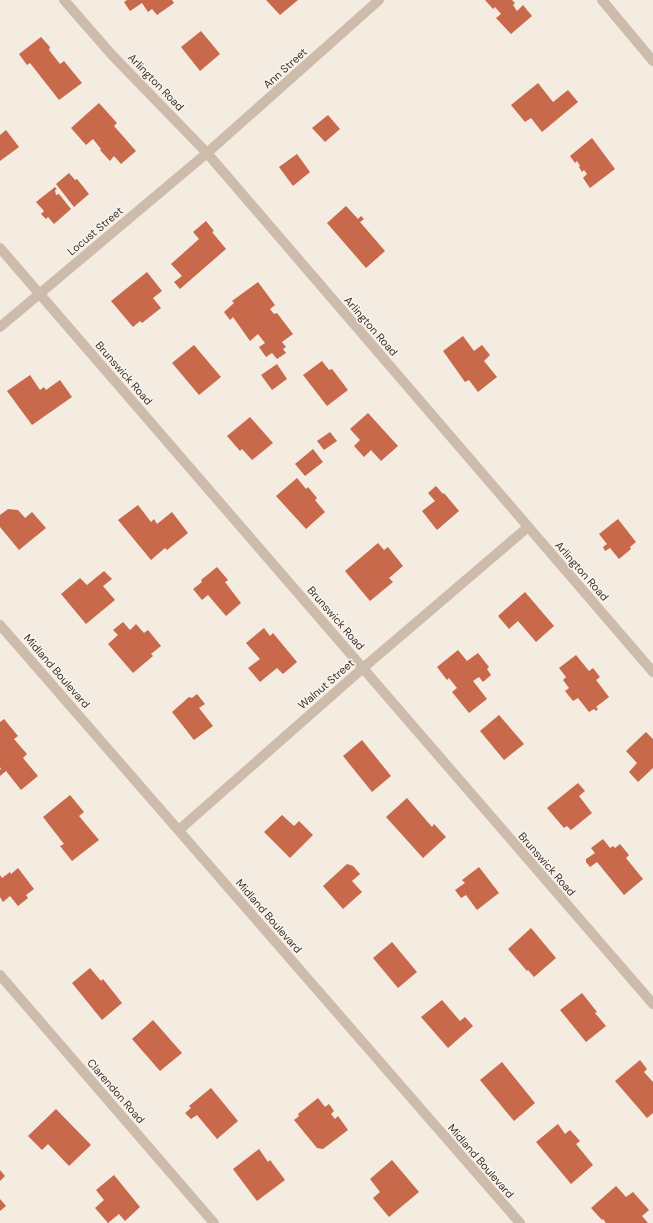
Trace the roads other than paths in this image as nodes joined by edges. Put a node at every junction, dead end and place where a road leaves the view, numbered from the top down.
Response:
1 (64, 0) edge
2 (379, 0) edge
3 (602, 0) edge
4 (653, 61) edge
5 (207, 153) junction
6 (0, 248) edge
7 (39, 293) junction
8 (0, 327) edge
9 (528, 526) junction
10 (0, 625) edge
11 (363, 668) junction
12 (653, 672) edge
13 (179, 830) junction
14 (0, 975) edge
15 (653, 1004) edge
16 (214, 1223) edge
17 (520, 1223) edge

1 - 5 street, Arlington Road
2 - 5 street, Ann Street
3 - 4 street
5 - 7 street, Locust Street
5 - 9 street, Arlington Road
6 - 7 street, Brunswick Road
7 - 8 street, Locust Street
7 - 11 street, Brunswick Road
9 - 11 street, Walnut Street
9 - 12 street, Arlington Road
10 - 13 street, Midland Boulevard
11 - 13 street, Walnut Street
11 - 15 street, Brunswick Road
13 - 17 street, Midland Boulevard
14 - 16 street, Clarendon Road

